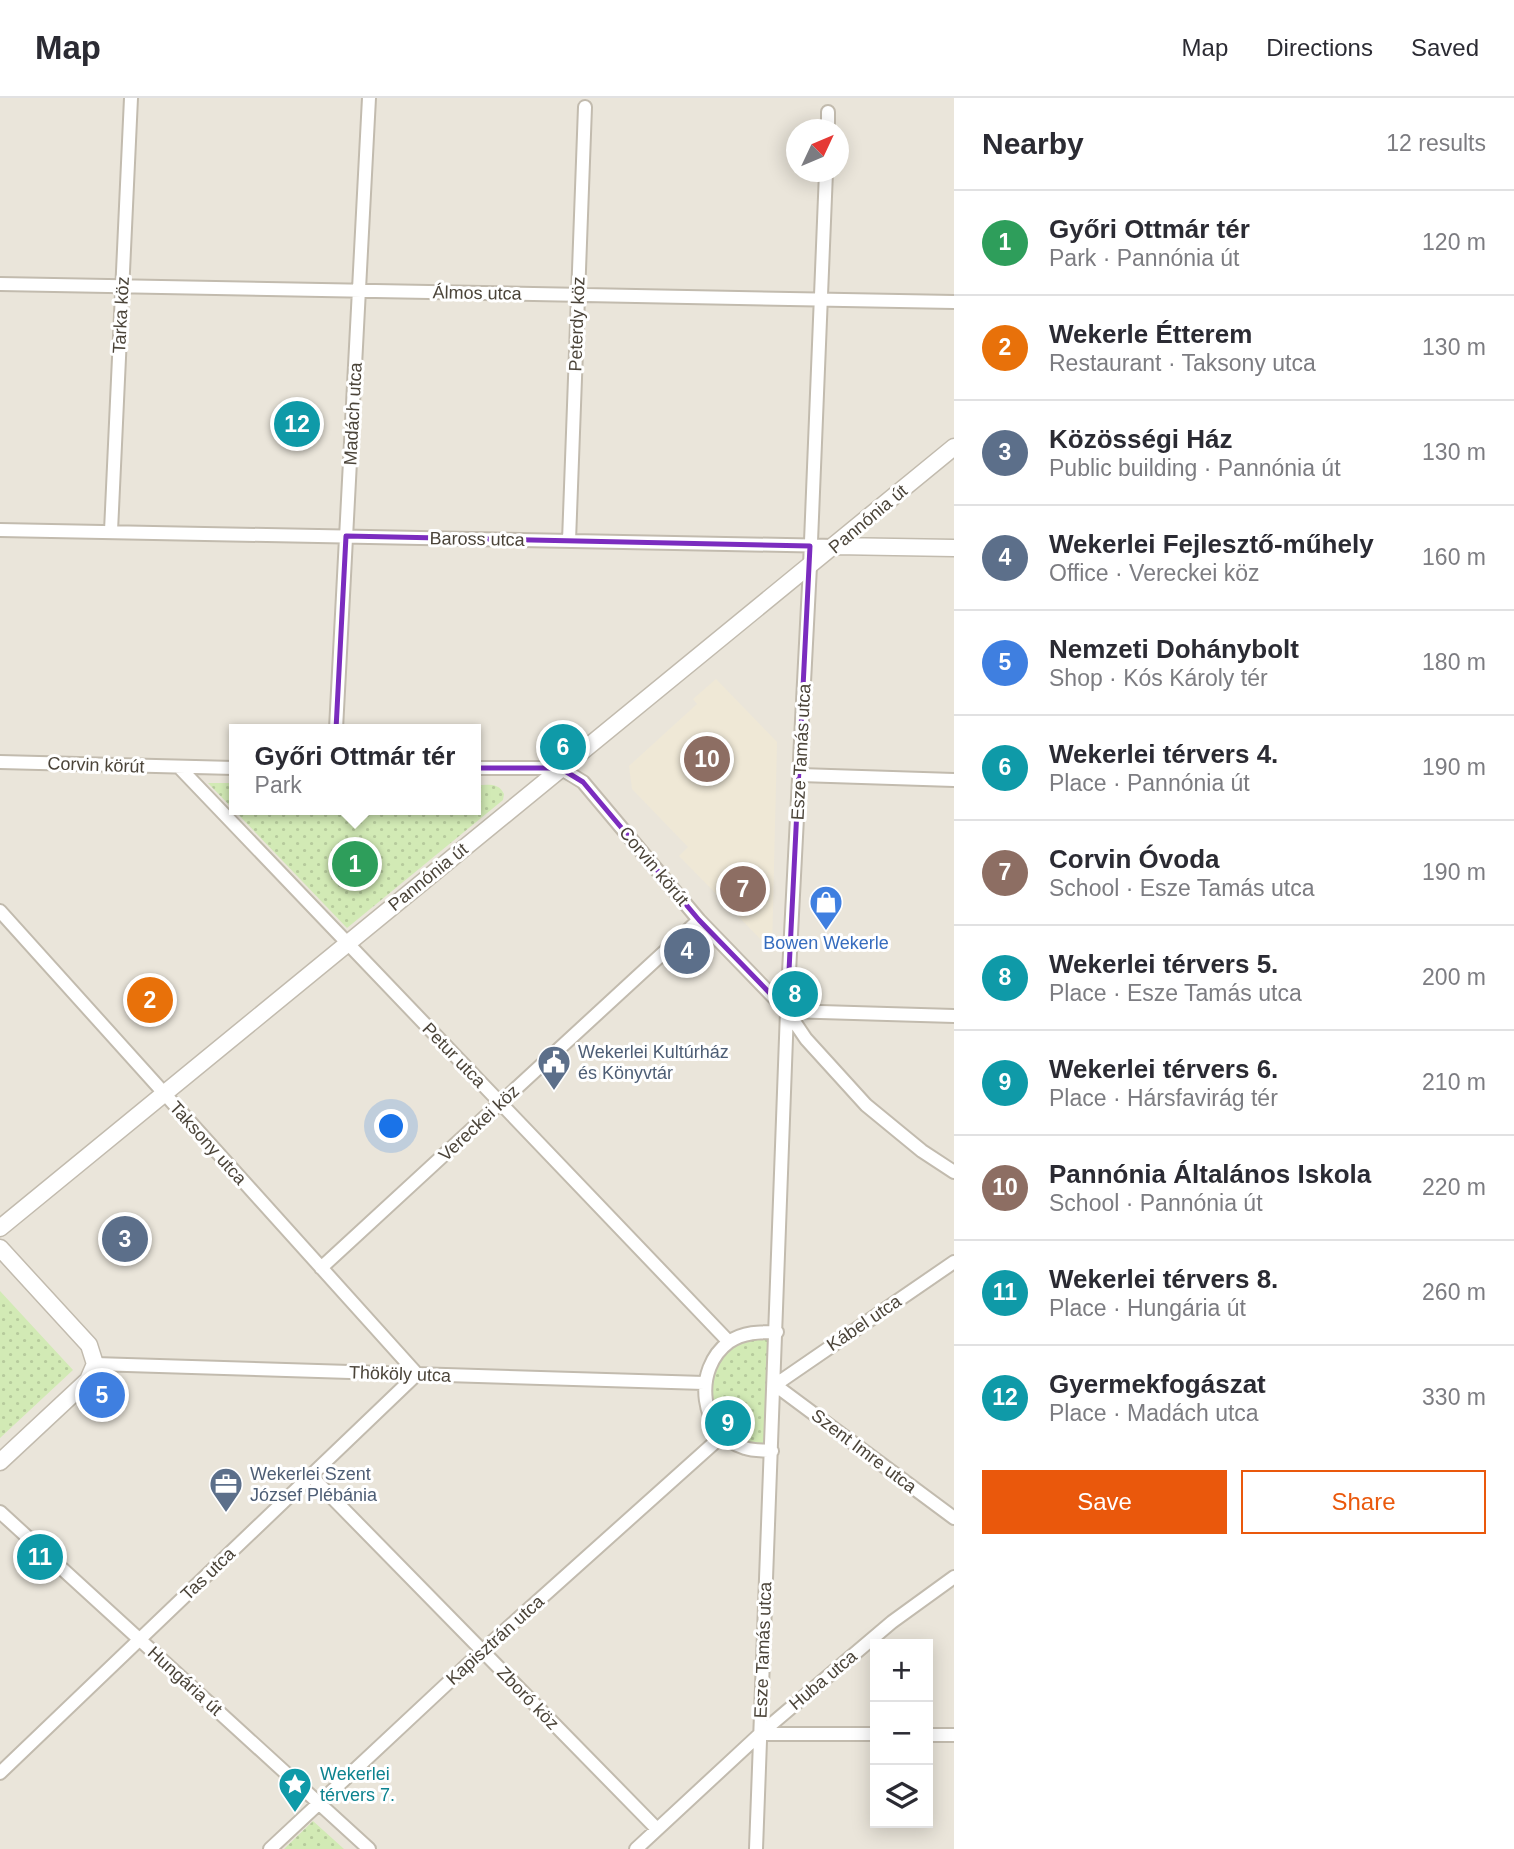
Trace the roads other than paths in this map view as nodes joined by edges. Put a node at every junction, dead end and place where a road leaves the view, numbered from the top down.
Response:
1 (131, 98) edge
2 (369, 98) edge
3 (585, 107) dead end
4 (828, 112) dead end
5 (828, 119) edge
6 (826, 182) edge
7 (0, 284) edge
8 (122, 286) junction
9 (359, 291) junction
10 (578, 294) junction
11 (821, 299) junction
12 (954, 302) edge
13 (954, 447) edge
14 (0, 530) edge
15 (111, 531) junction
16 (346, 536) junction
17 (569, 541) junction
18 (810, 546) junction
19 (835, 546) junction
20 (954, 548) edge
21 (810, 566) junction
22 (336, 724) edge
23 (0, 762) edge
24 (179, 767) junction
25 (229, 768) edge
26 (481, 768) edge
27 (560, 768) junction
28 (800, 775) junction
29 (954, 780) edge
30 (0, 911) edge
31 (699, 920) junction
32 (347, 943) junction
33 (787, 1011) junction
34 (954, 1016) edge
35 (164, 1094) junction
36 (501, 1103) junction
37 (954, 1172) edge
38 (0, 1228) edge
39 (0, 1248) edge
40 (954, 1262) edge
41 (321, 1268) junction
42 (777, 1332) junction
43 (729, 1342) junction
44 (95, 1364) junction
45 (417, 1374) junction
46 (704, 1383) junction
47 (775, 1385) junction
48 (723, 1435) junction
49 (772, 1451) junction
50 (0, 1462) edge
51 (311, 1476) junction
52 (0, 1512) edge
53 (954, 1518) edge
54 (954, 1577) edge
55 (140, 1640) junction
56 (482, 1651) junction
57 (760, 1734) junction
58 (870, 1734) edge
59 (933, 1735) edge
60 (954, 1735) edge
61 (0, 1773) edge
62 (318, 1802) junction
63 (657, 1829) junction
64 (270, 1849) edge
65 (369, 1849) edge
66 (636, 1849) edge
67 (756, 1849) edge

1 - 8 street, Tarka köz
2 - 9 street, Madách utca
3 - 10 street, Peterdy köz
4 - 5 street
6 - 11 street, Esze Tamás utca
7 - 8 street, Álmos utca
8 - 9 street, Álmos utca
8 - 15 street, Tarka köz
9 - 10 street, Álmos utca
9 - 16 street, Madách utca
10 - 11 street, Álmos utca
10 - 17 street, Peterdy köz
11 - 12 street, Álmos utca
11 - 18 street, Esze Tamás utca
13 - 19 street, Pannónia út
14 - 15 street, Baross utca
15 - 16 street, Baross utca
16 - 17 street, Baross utca
16 - 22 street, Madách utca
17 - 18 street, Baross utca
18 - 19 street, Baross utca
18 - 21 street, Esze Tamás utca
19 - 20 street, Baross utca
19 - 21 street, Pannónia út
21 - 27 street, Pannónia út
21 - 28 street, Esze Tamás utca
23 - 24 street, Corvin körút
24 - 25 street, Corvin körút
24 - 32 street, Petur utca
26 - 27 street
27 - 31 street, Corvin körút
27 - 32 street, Pannónia út
28 - 29 street
28 - 33 street, Esze Tamás utca
30 - 35 street, Taksony utca
31 - 33 street, Corvin körút
31 - 36 street, Vereckei köz
32 - 35 street, Pannónia út
32 - 36 street, Petur utca
33 - 34 street
33 - 37 street, Corvin körút
33 - 42 street, Esze Tamás utca
35 - 38 street, Pannónia út
35 - 41 street, Taksony utca
36 - 41 street, Vereckei köz
36 - 43 street, Petur utca
39 - 44 street
40 - 47 street, Kábel utca
41 - 45 street, Taksony utca
42 - 43 street
42 - 47 street, Esze Tamás utca
43 - 46 street
44 - 45 street, Thököly utca
44 - 50 street
45 - 46 street, Thököly utca
45 - 51 street, Tas utca
46 - 48 street
47 - 49 street, Esze Tamás utca
47 - 53 street, Szent Imre utca
48 - 49 street
48 - 56 street, Kapisztrán utca
49 - 57 street, Esze Tamás utca
51 - 55 street, Tas utca
51 - 56 street, Zboró köz
52 - 55 street, Hungária út
54 - 57 street, Huba utca
55 - 61 street, Tas utca
55 - 62 street, Hungária út
56 - 62 street, Kapisztrán utca
56 - 63 street, Zboró köz
57 - 58 street
57 - 63 street, Huba utca
57 - 67 street, Esze Tamás utca
59 - 60 street
62 - 64 street, Kapisztrán utca
62 - 65 street, Hungária út
63 - 66 street, Huba utca

